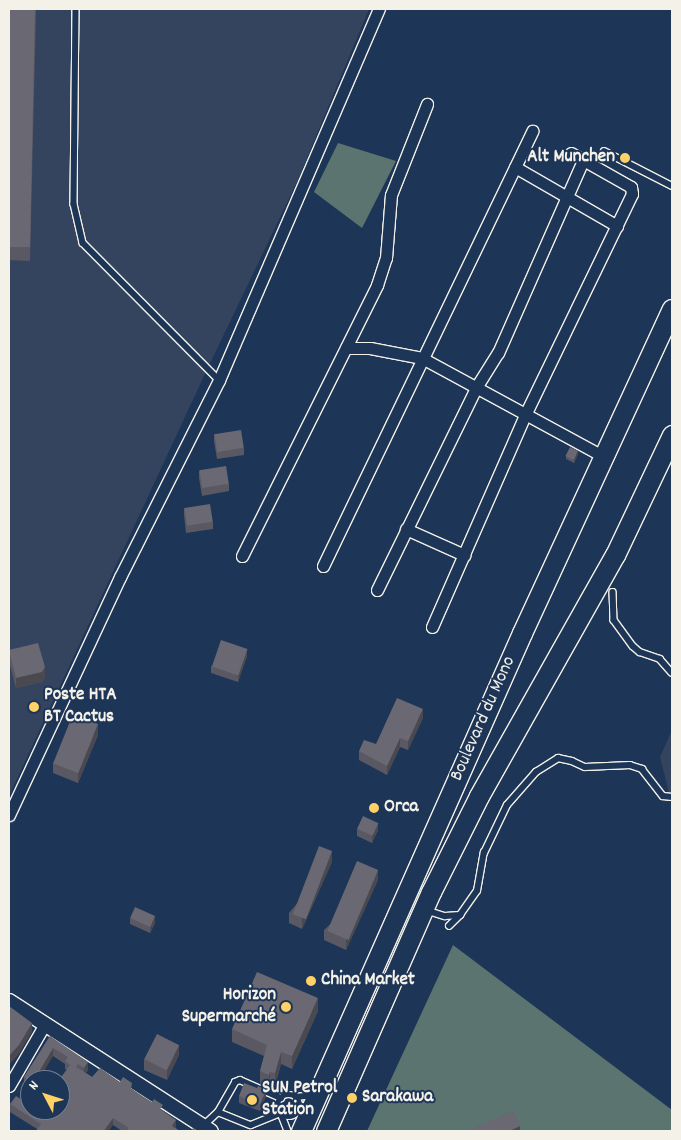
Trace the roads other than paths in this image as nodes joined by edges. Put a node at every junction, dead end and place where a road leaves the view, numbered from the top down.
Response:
1 (76, 9) edge
2 (379, 9) edge
3 (427, 104) dead end
4 (532, 131) dead end
5 (604, 151) dead end
6 (571, 154) dead end
7 (584, 160) junction
8 (515, 167) junction
9 (672, 186) edge
10 (568, 197) junction
11 (618, 226) junction
12 (672, 309) edge
13 (346, 348) junction
14 (422, 358) junction
15 (219, 380) junction
16 (477, 386) junction
17 (526, 415) junction
18 (672, 435) edge
19 (604, 457) junction
20 (406, 529) junction
21 (242, 556) dead end
22 (464, 556) junction
23 (324, 566) dead end
24 (377, 590) dead end
25 (613, 592) dead end
26 (432, 627) dead end
27 (672, 673) edge
28 (672, 797) edge
29 (9, 815) edge
30 (423, 910) junction
31 (460, 915) junction
32 (449, 926) dead end
33 (9, 1001) edge
34 (45, 1024) junction
35 (9, 1086) edge
36 (318, 1094) junction
37 (296, 1097) junction
38 (281, 1098) junction
39 (218, 1112) junction
40 (281, 1113) junction
41 (251, 1125) junction
42 (207, 1129) edge
43 (248, 1131) edge
44 (288, 1131) edge
45 (301, 1131) edge
46 (326, 1131) edge

1 - 15 lane
2 - 15 street
3 - 13 street
4 - 8 street
5 - 9 lane
6 - 7 street
7 - 10 street
7 - 11 street
8 - 10 street
8 - 14 street
10 - 11 street
10 - 16 street
11 - 17 street
12 - 19 highway, Boulevard du Mono
13 - 14 street
13 - 21 street
14 - 16 street
14 - 23 street
15 - 29 street
16 - 17 street
16 - 20 street
17 - 19 street
17 - 22 street
18 - 30 highway, Boulevard du Mono
19 - 36 highway, Boulevard du Mono
20 - 22 street
20 - 24 street
22 - 26 street
25 - 27 lane
28 - 31 lane
30 - 31 lane
30 - 46 highway, Boulevard du Mono
31 - 32 lane
33 - 34 street
34 - 35 street
34 - 42 street
36 - 37 lane
36 - 45 highway, Boulevard du Mono
37 - 38 lane
37 - 40 lane
38 - 39 lane
38 - 40 lane
39 - 41 lane
39 - 42 lane
40 - 41 lane
40 - 44 lane
41 - 43 lane

